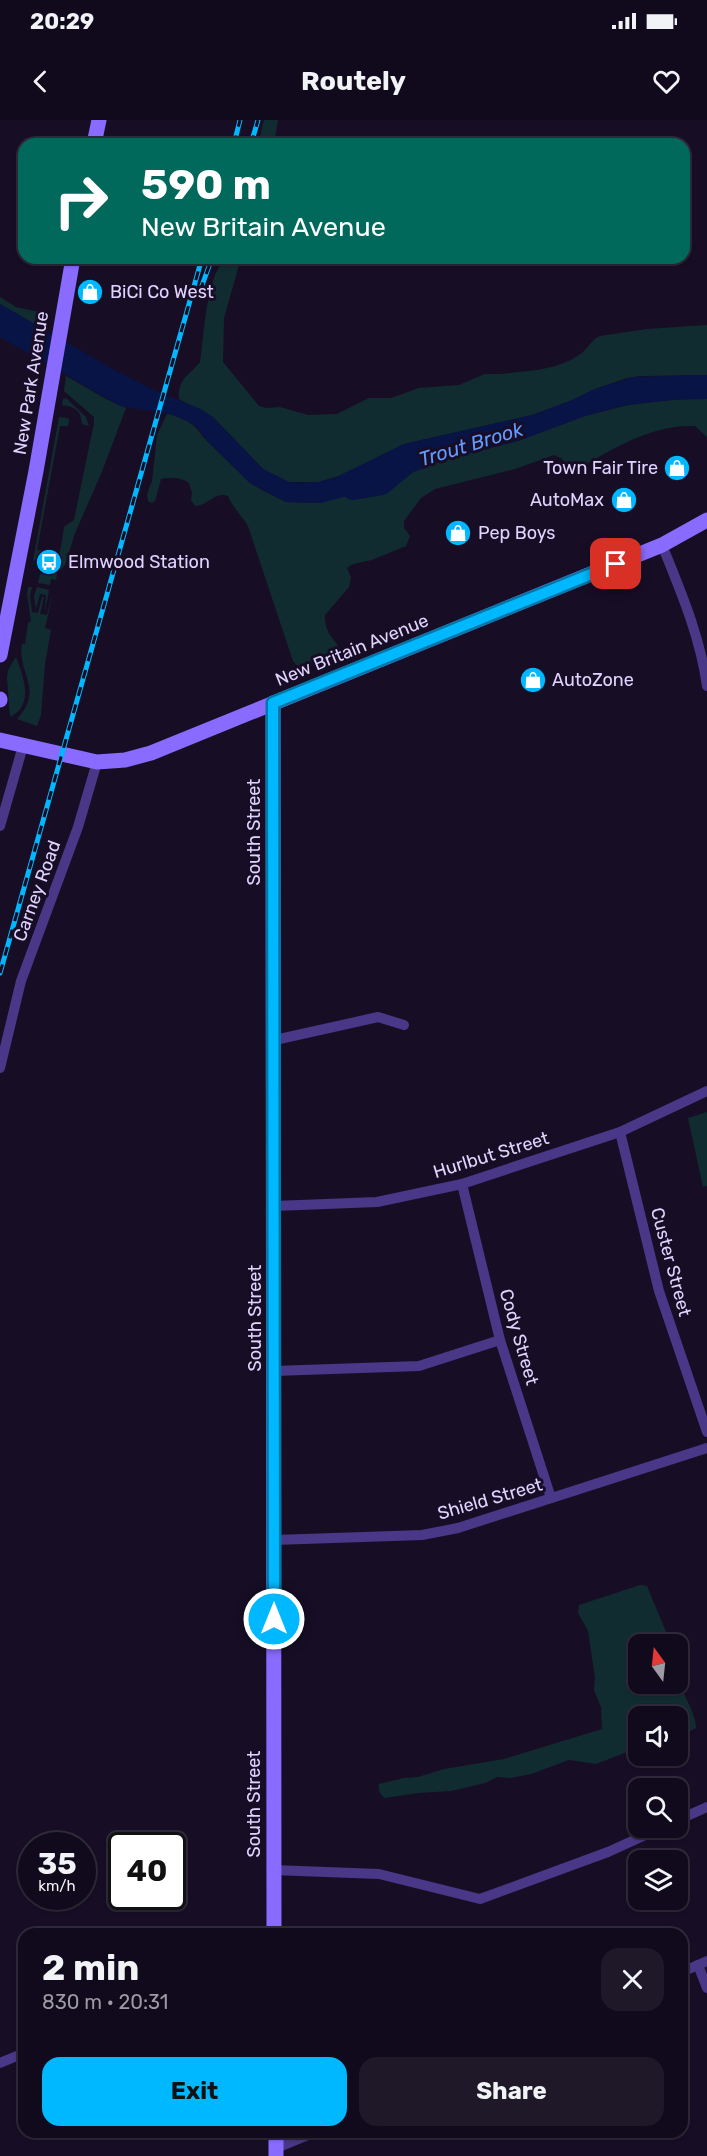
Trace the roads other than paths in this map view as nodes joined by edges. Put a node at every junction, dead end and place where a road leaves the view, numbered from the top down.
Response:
1 (99, 120) edge
2 (95, 138) edge
3 (72, 264) edge
4 (707, 520) edge
5 (662, 545) junction
6 (0, 656) edge
7 (707, 686) edge
8 (273, 703) junction
9 (0, 740) edge
10 (23, 746) junction
11 (97, 762) junction
12 (0, 826) edge
13 (404, 1025) dead end
14 (275, 1040) junction
15 (0, 1068) edge
16 (707, 1091) edge
17 (620, 1132) junction
18 (462, 1184) junction
19 (274, 1206) junction
20 (500, 1340) junction
21 (274, 1371) junction
22 (707, 1432) edge
23 (707, 1448) edge
24 (551, 1498) junction
25 (274, 1540) junction
26 (707, 1807) edge
27 (688, 1816) edge
28 (639, 1838) edge
29 (273, 1870) junction
30 (274, 1928) edge
31 (703, 1963) edge
32 (688, 1969) edge
33 (707, 1988) edge
34 (18, 2056) edge
35 (0, 2063) edge
36 (303, 2138) edge
37 (276, 2152) edge

1 - 2 street
3 - 6 street, New Park Avenue
4 - 5 street, New Britain Avenue
5 - 7 street
5 - 8 street, New Britain Avenue
8 - 11 street, New Britain Avenue
8 - 14 street, South Street
9 - 10 street, New Britain Avenue
10 - 11 street, New Britain Avenue
10 - 12 street
11 - 15 street, Carney Road
13 - 14 street
14 - 19 street, South Street
16 - 17 street, Hurlbut Street
17 - 18 street, Hurlbut Street
17 - 22 street, Custer Street
18 - 19 street, Hurlbut Street
18 - 20 street, Cody Street
19 - 21 street, South Street
20 - 21 street
20 - 24 street, Cody Street
21 - 25 street, South Street
23 - 24 street, Shield Street
24 - 25 street, Shield Street
25 - 29 street, South Street
26 - 27 street
28 - 29 street
29 - 30 street, South Street
31 - 32 street
31 - 33 street
34 - 35 street
36 - 37 street

